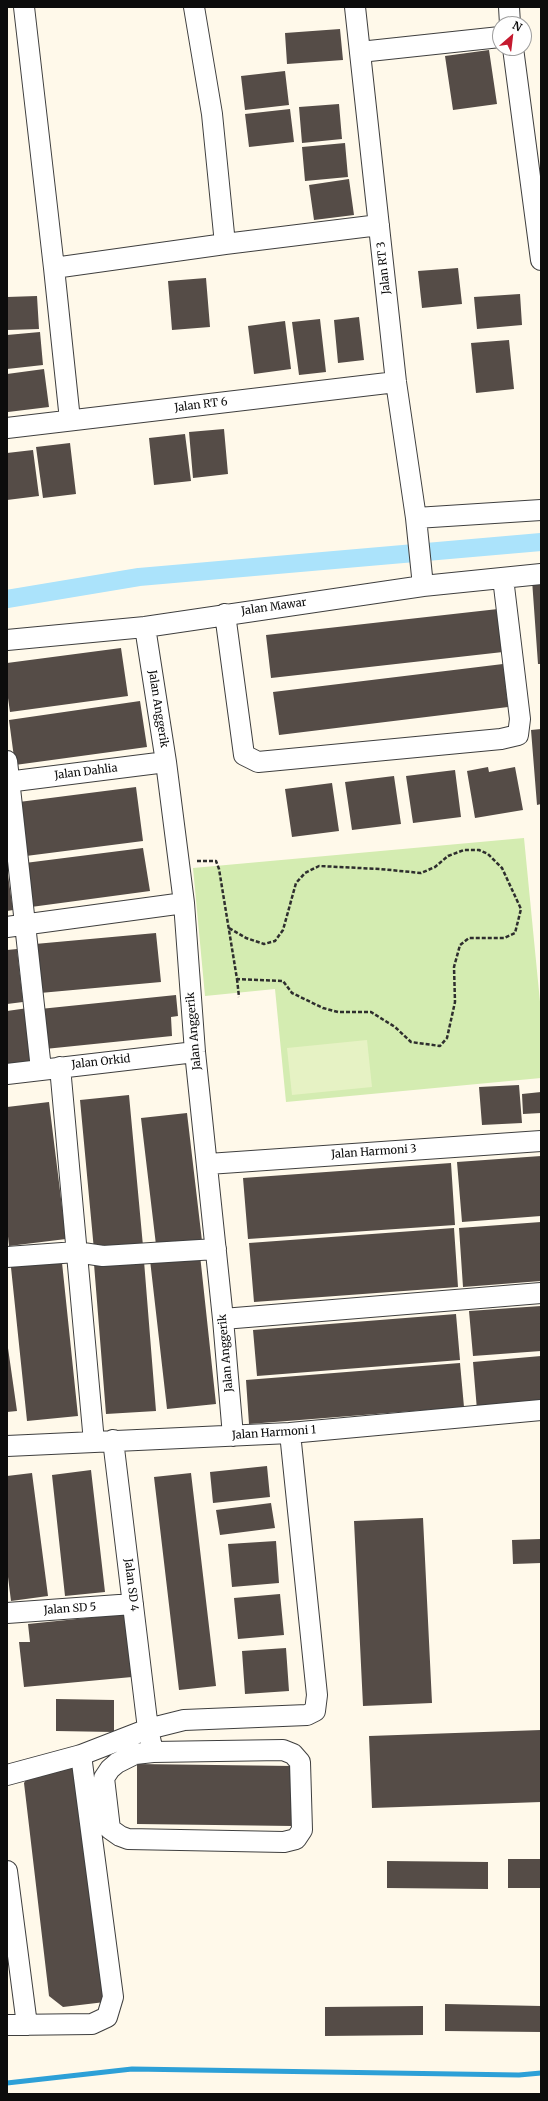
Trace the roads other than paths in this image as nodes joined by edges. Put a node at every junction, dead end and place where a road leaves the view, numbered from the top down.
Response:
1 (24, 7) edge
2 (194, 7) edge
3 (355, 7) edge
4 (492, 39) edge
5 (360, 52) junction
6 (514, 56) edge
7 (379, 225) junction
8 (225, 244) junction
9 (541, 260) edge
10 (54, 268) junction
11 (396, 382) junction
12 (70, 420) junction
13 (7, 428) edge
14 (541, 510) edge
15 (417, 523) junction
16 (541, 574) edge
17 (503, 578) junction
18 (423, 586) junction
19 (226, 614) junction
20 (145, 627) junction
21 (7, 640) edge
22 (7, 760) edge
23 (166, 762) junction
24 (8, 781) edge
25 (184, 903) junction
26 (16, 926) edge
27 (195, 1052) junction
28 (50, 1068) junction
29 (7, 1074) edge
30 (541, 1141) edge
31 (208, 1164) junction
32 (216, 1249) junction
33 (76, 1252) junction
34 (7, 1257) edge
35 (541, 1293) edge
36 (223, 1318) junction
37 (541, 1410) edge
38 (290, 1433) junction
39 (233, 1436) junction
40 (103, 1441) junction
41 (7, 1446) edge
42 (133, 1604) junction
43 (7, 1613) edge
44 (148, 1729) junction
45 (153, 1752) junction
46 (81, 1755) junction
47 (7, 1774) edge
48 (7, 1871) edge
49 (7, 2025) edge
50 (27, 2025) junction

1 - 10 street
2 - 8 street
3 - 5 street, Jalan RT 3
4 - 5 street
5 - 7 street, Jalan RT 3
6 - 9 street
7 - 8 street
7 - 11 street, Jalan RT 3
8 - 10 street
10 - 12 street
11 - 12 street, Jalan RT 6
11 - 15 street, Jalan RT 3
12 - 13 street, Jalan RT 6
14 - 15 street
15 - 18 street, Jalan RT 3
16 - 17 street, Jalan Mawar
17 - 18 street, Jalan Mawar
17 - 19 street
18 - 19 street, Jalan Mawar
19 - 20 street, Jalan Mawar
20 - 21 street, Jalan Mawar
20 - 23 street, Jalan Anggerik
22 - 24 street, Jalan SD 4
23 - 24 street, Jalan Dahlia
23 - 25 street, Jalan Anggerik
24 - 26 street, Jalan SD 4
25 - 26 street
25 - 27 street, Jalan Anggerik
26 - 28 street, Jalan SD 4
27 - 28 street, Jalan Orkid
27 - 31 street, Jalan Anggerik
28 - 29 street, Jalan Orkid
28 - 33 street, Jalan SD 4
30 - 31 street, Jalan Harmoni 3
31 - 32 street, Jalan Anggerik
32 - 33 street
32 - 36 street, Jalan Anggerik
33 - 34 street
33 - 40 street, Jalan SD 4
35 - 36 street
36 - 39 street, Jalan Anggerik
37 - 38 street, Jalan Harmoni 1
38 - 39 street, Jalan Harmoni 1
38 - 44 street
39 - 40 street, Jalan Harmoni 1
40 - 41 street, Jalan Harmoni 1
40 - 42 street, Jalan SD 4
42 - 43 street, Jalan SD 5
42 - 44 street, Jalan SD 4
44 - 45 street, Jalan SD 4
44 - 46 street
45 - 45 street
46 - 47 street
46 - 50 street
48 - 50 street
49 - 50 street

